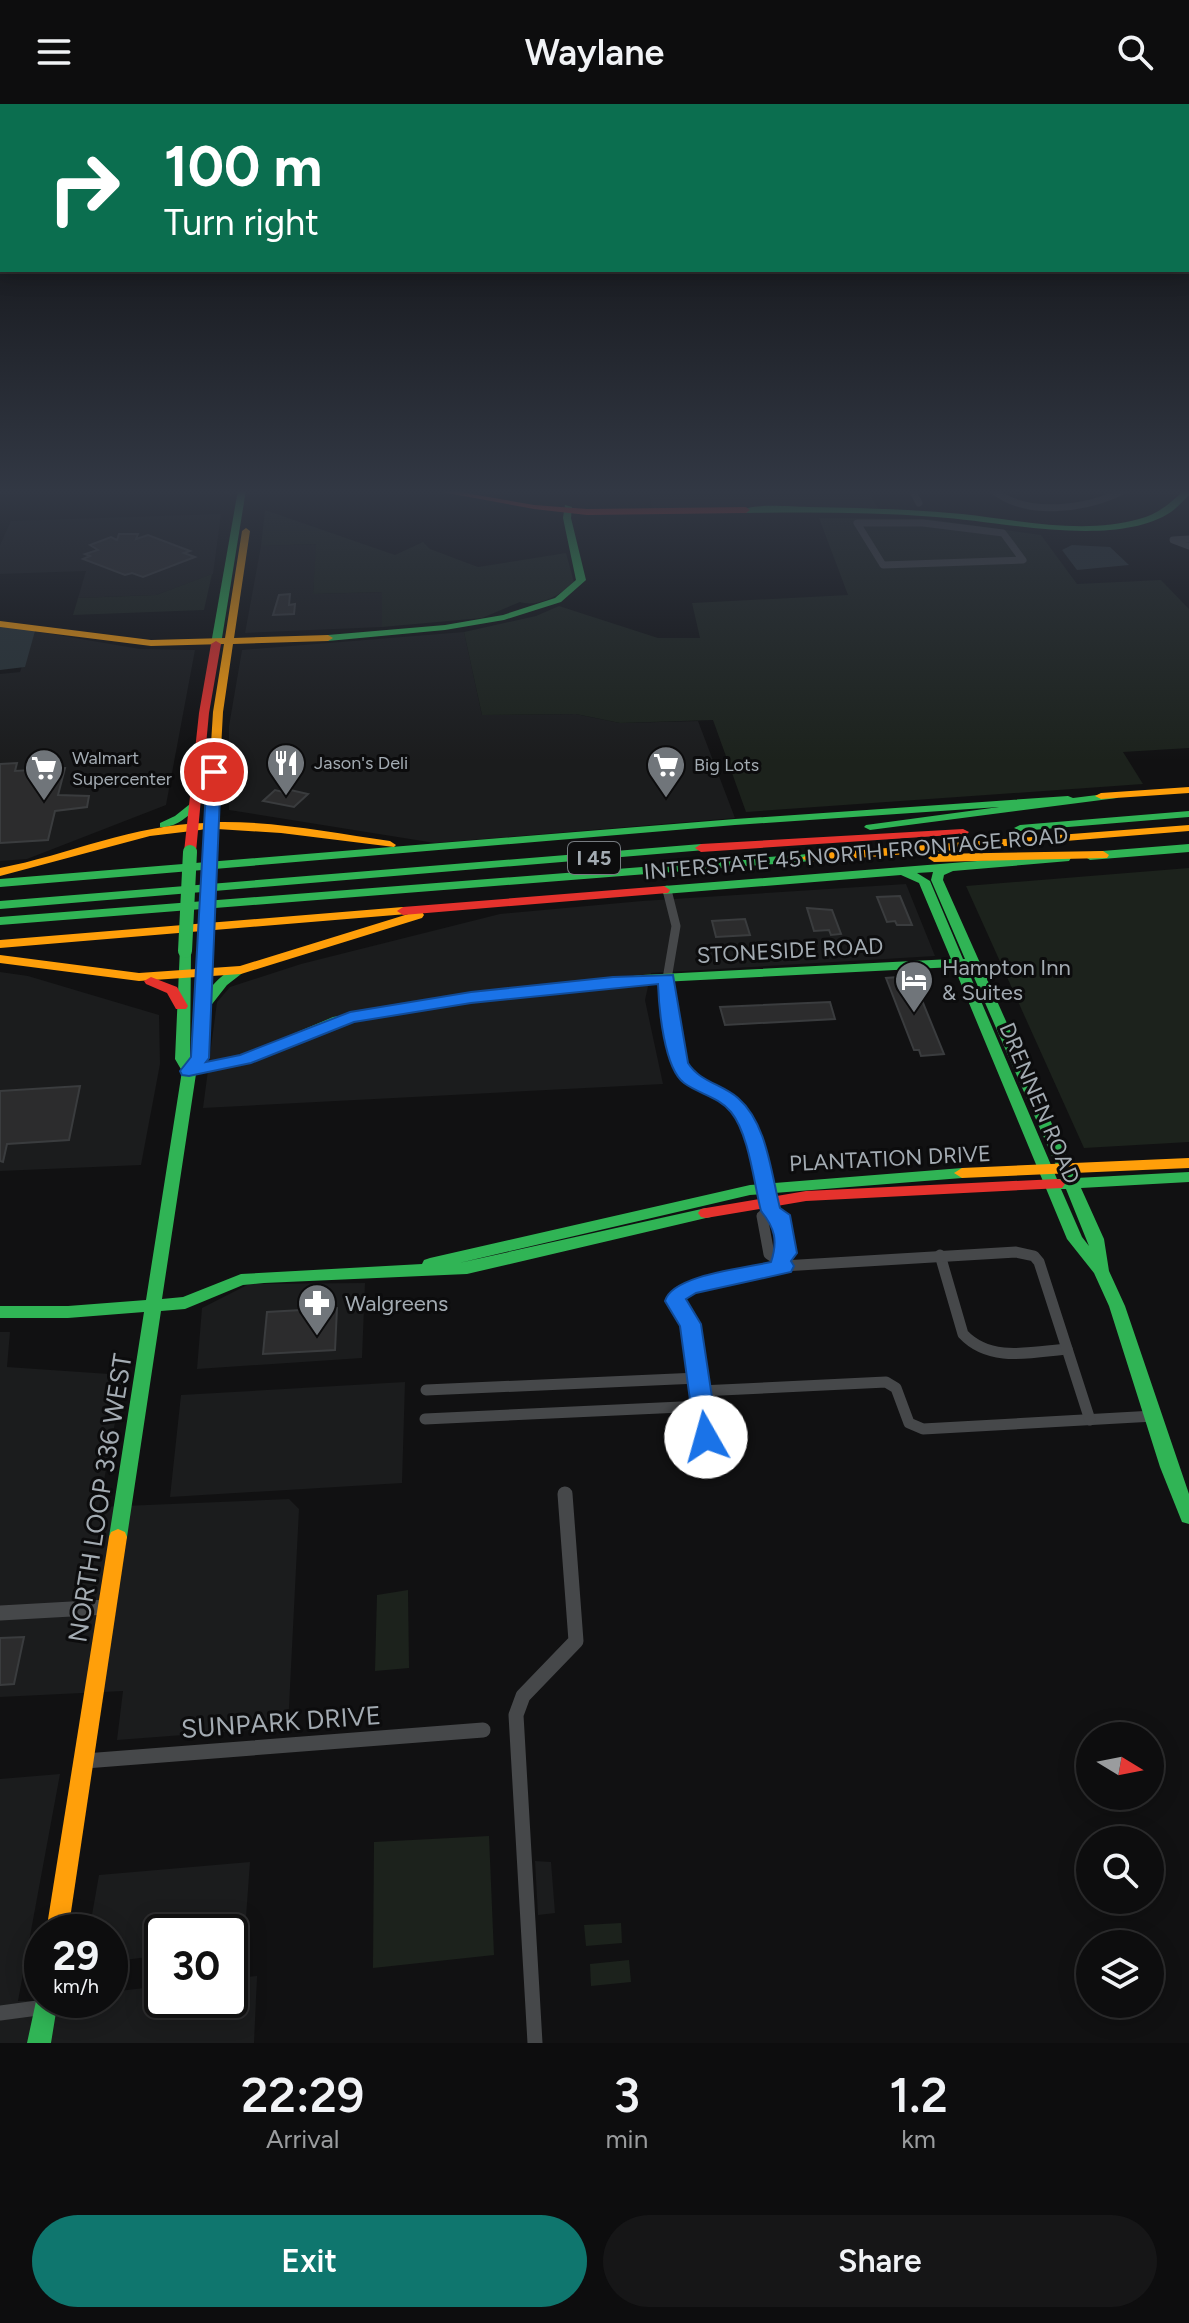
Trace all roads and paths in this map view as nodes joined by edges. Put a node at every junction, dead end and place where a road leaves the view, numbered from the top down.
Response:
1 (233, 580) edge
2 (581, 580) edge
3 (0, 624) edge
4 (225, 642) junction
5 (1189, 790) edge
6 (1113, 796) junction
7 (203, 802) junction
8 (1189, 814) edge
9 (212, 825) junction
10 (192, 827) junction
11 (1189, 828) edge
12 (316, 831) junction
13 (136, 836) junction
14 (439, 848) junction
15 (705, 848) junction
16 (1189, 848) edge
17 (1103, 855) junction
18 (719, 863) junction
19 (949, 869) junction
20 (0, 872) edge
21 (900, 872) junction
22 (0, 883) edge
23 (667, 890) junction
24 (0, 905) edge
25 (469, 905) junction
26 (0, 921) edge
27 (0, 944) edge
28 (0, 959) edge
29 (965, 962) junction
30 (241, 970) junction
31 (204, 973) junction
32 (184, 975) junction
33 (139, 977) junction
34 (667, 979) junction
35 (181, 1006) junction
36 (203, 1007) junction
37 (189, 1071) junction
38 (1189, 1163) edge
39 (1068, 1176) junction
40 (1048, 1177) junction
41 (1189, 1177) edge
42 (768, 1200) junction
43 (783, 1235) junction
44 (766, 1236) junction
45 (940, 1255) junction
46 (782, 1263) junction
47 (1101, 1271) junction
48 (154, 1304) junction
49 (0, 1312) edge
50 (1067, 1349) junction
51 (699, 1384) junction
52 (426, 1390) dead end
53 (703, 1406) junction
54 (1154, 1416) junction
55 (425, 1419) dead end
56 (1090, 1420) junction
57 (706, 1437) dead end
58 (565, 1494) dead end
59 (1189, 1517) edge
60 (107, 1607) junction
61 (0, 1613) edge
62 (483, 1730) dead end
63 (83, 1761) junction
64 (60, 1914) edge
65 (24, 2008) edge
66 (0, 2013) edge
67 (43, 2018) edge
68 (39, 2043) edge
69 (535, 2043) edge

1 - 4 main road, NORTH LOOP 336 WEST
2 - 4 main road
3 - 4 main road
4 - 7 main road, NORTH LOOP 336 WEST
5 - 6 main road, INTERSTATE 45 NORTH FRONTAGE ROAD
6 - 14 main road, INTERSTATE 45 NORTH FRONTAGE ROAD
6 - 15 main road
7 - 9 main road, NORTH LOOP 336 WEST
7 - 10 main road, NORTH LOOP 336 WEST
7 - 12 main road
7 - 13 main road
8 - 15 main road, I 45
9 - 10 main road
9 - 12 main road
9 - 31 main road, NORTH LOOP 336 WEST, bridge
10 - 13 main road
10 - 32 main road, NORTH LOOP 336 WEST, bridge
11 - 18 main road, I 45
12 - 14 main road
13 - 20 main road
14 - 22 main road, INTERSTATE 45 NORTH FRONTAGE ROAD
15 - 24 main road, I 45
16 - 17 main road, INTERSTATE 45 NORTH FRONTAGE ROAD
17 - 18 main road
17 - 19 main road, INTERSTATE 45 NORTH FRONTAGE ROAD
18 - 26 main road, I 45
19 - 21 main road, INTERSTATE 45 NORTH FRONTAGE ROAD
19 - 29 main road, DRENNEN ROAD
21 - 23 main road, INTERSTATE 45 NORTH FRONTAGE ROAD
21 - 29 main road, DRENNEN ROAD
23 - 25 main road, INTERSTATE 45 NORTH FRONTAGE ROAD
23 - 34 street
25 - 27 main road, INTERSTATE 45 NORTH FRONTAGE ROAD
25 - 30 main road
28 - 33 main road
29 - 34 main road, STONESIDE ROAD
29 - 39 main road, DRENNEN ROAD
29 - 40 main road, DRENNEN ROAD
30 - 31 main road
30 - 36 main road
31 - 32 main road
31 - 36 main road, NORTH LOOP 336 WEST
32 - 33 main road
32 - 35 main road, NORTH LOOP 336 WEST
33 - 35 main road
34 - 37 main road, STONESIDE ROAD
34 - 42 street
35 - 37 main road, NORTH LOOP 336 WEST
36 - 37 main road, NORTH LOOP 336 WEST
37 - 48 main road, NORTH LOOP 336 WEST
38 - 39 main road, PLANTATION DRIVE
39 - 40 main road, PLANTATION DRIVE
39 - 41 main road, PLANTATION DRIVE
39 - 47 main road, DRENNEN ROAD
40 - 42 main road, PLANTATION DRIVE
40 - 47 main road, DRENNEN ROAD
42 - 43 street
42 - 44 street
42 - 48 main road, PLANTATION DRIVE
43 - 44 street
43 - 46 street
44 - 46 street
45 - 46 street
45 - 50 street
45 - 50 street
46 - 51 street
47 - 54 main road, DRENNEN ROAD
48 - 49 main road, PLANTATION DRIVE
48 - 60 main road, NORTH LOOP 336 WEST
50 - 56 street
51 - 52 street
51 - 53 street
51 - 56 street
53 - 55 street
53 - 57 street
54 - 56 street
54 - 59 main road, DRENNEN ROAD
58 - 69 street
60 - 61 street
60 - 63 main road, NORTH LOOP 336 WEST
62 - 63 street, SUNPARK DRIVE
63 - 64 main road, NORTH LOOP 336 WEST
65 - 66 street
67 - 68 main road

